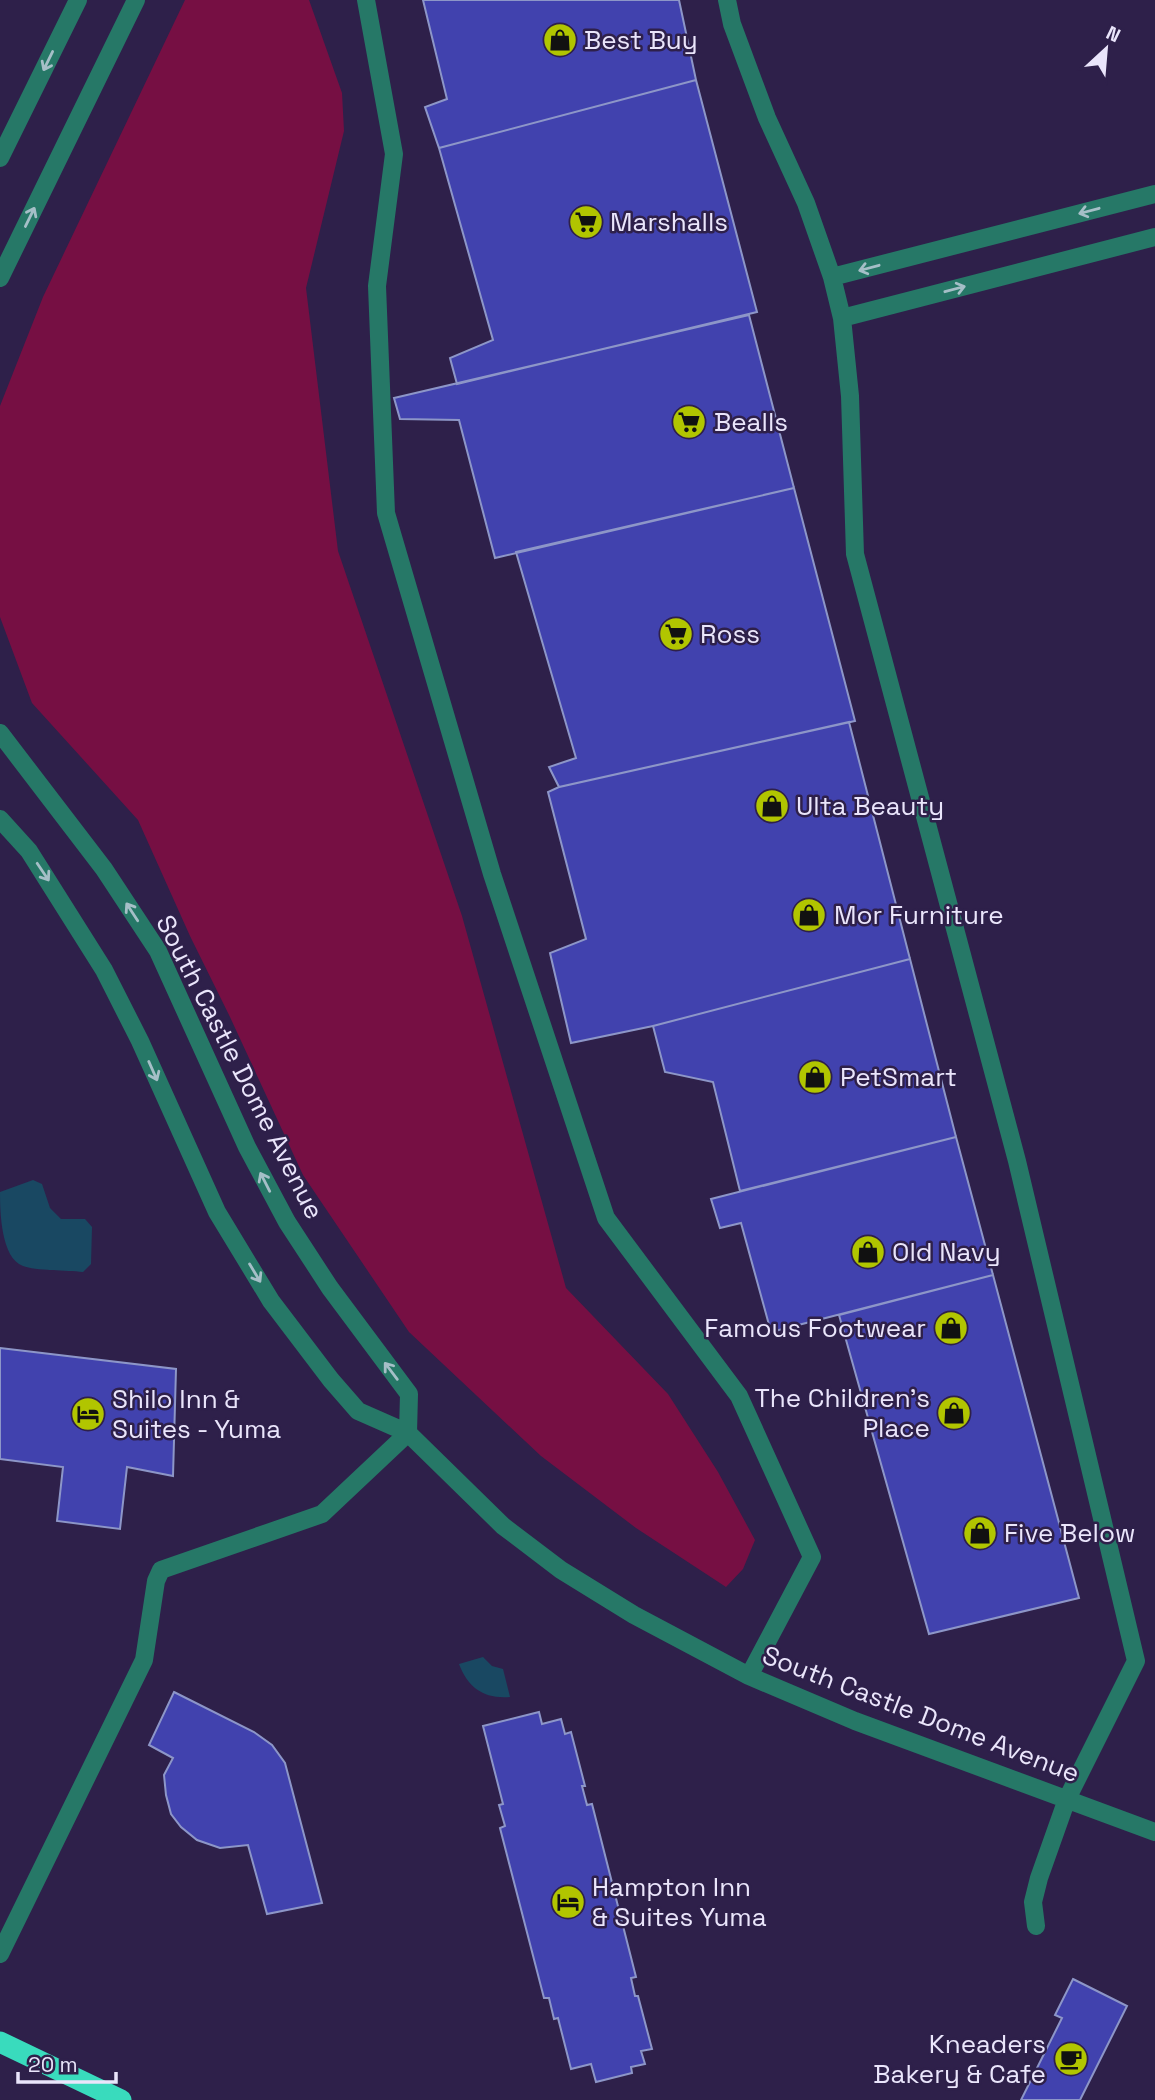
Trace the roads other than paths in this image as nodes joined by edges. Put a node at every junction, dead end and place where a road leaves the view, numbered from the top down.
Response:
1 (78, 0) edge
2 (136, 0) edge
3 (366, 0) edge
4 (727, 0) edge
5 (0, 158) edge
6 (1155, 194) edge
7 (1155, 237) edge
8 (832, 277) junction
9 (0, 278) edge
10 (842, 318) junction
11 (0, 733) edge
12 (0, 819) edge
13 (408, 1433) junction
14 (749, 1676) junction
15 (1067, 1799) junction
16 (1155, 1832) edge
17 (1036, 1926) dead end
18 (0, 1954) edge
19 (0, 2042) edge
20 (121, 2100) edge

1 -> 5 street
9 -> 2 street
3 - 14 street
4 - 8 street
6 -> 8 street
10 -> 7 street
8 - 10 street
10 - 15 street
13 -> 11 street, South Castle Dome Avenue
12 -> 13 street, South Castle Dome Avenue
13 - 14 street, South Castle Dome Avenue
13 - 18 street
14 - 15 street, South Castle Dome Avenue
15 - 16 street, South Castle Dome Avenue
15 - 17 street
19 - 20 highway

